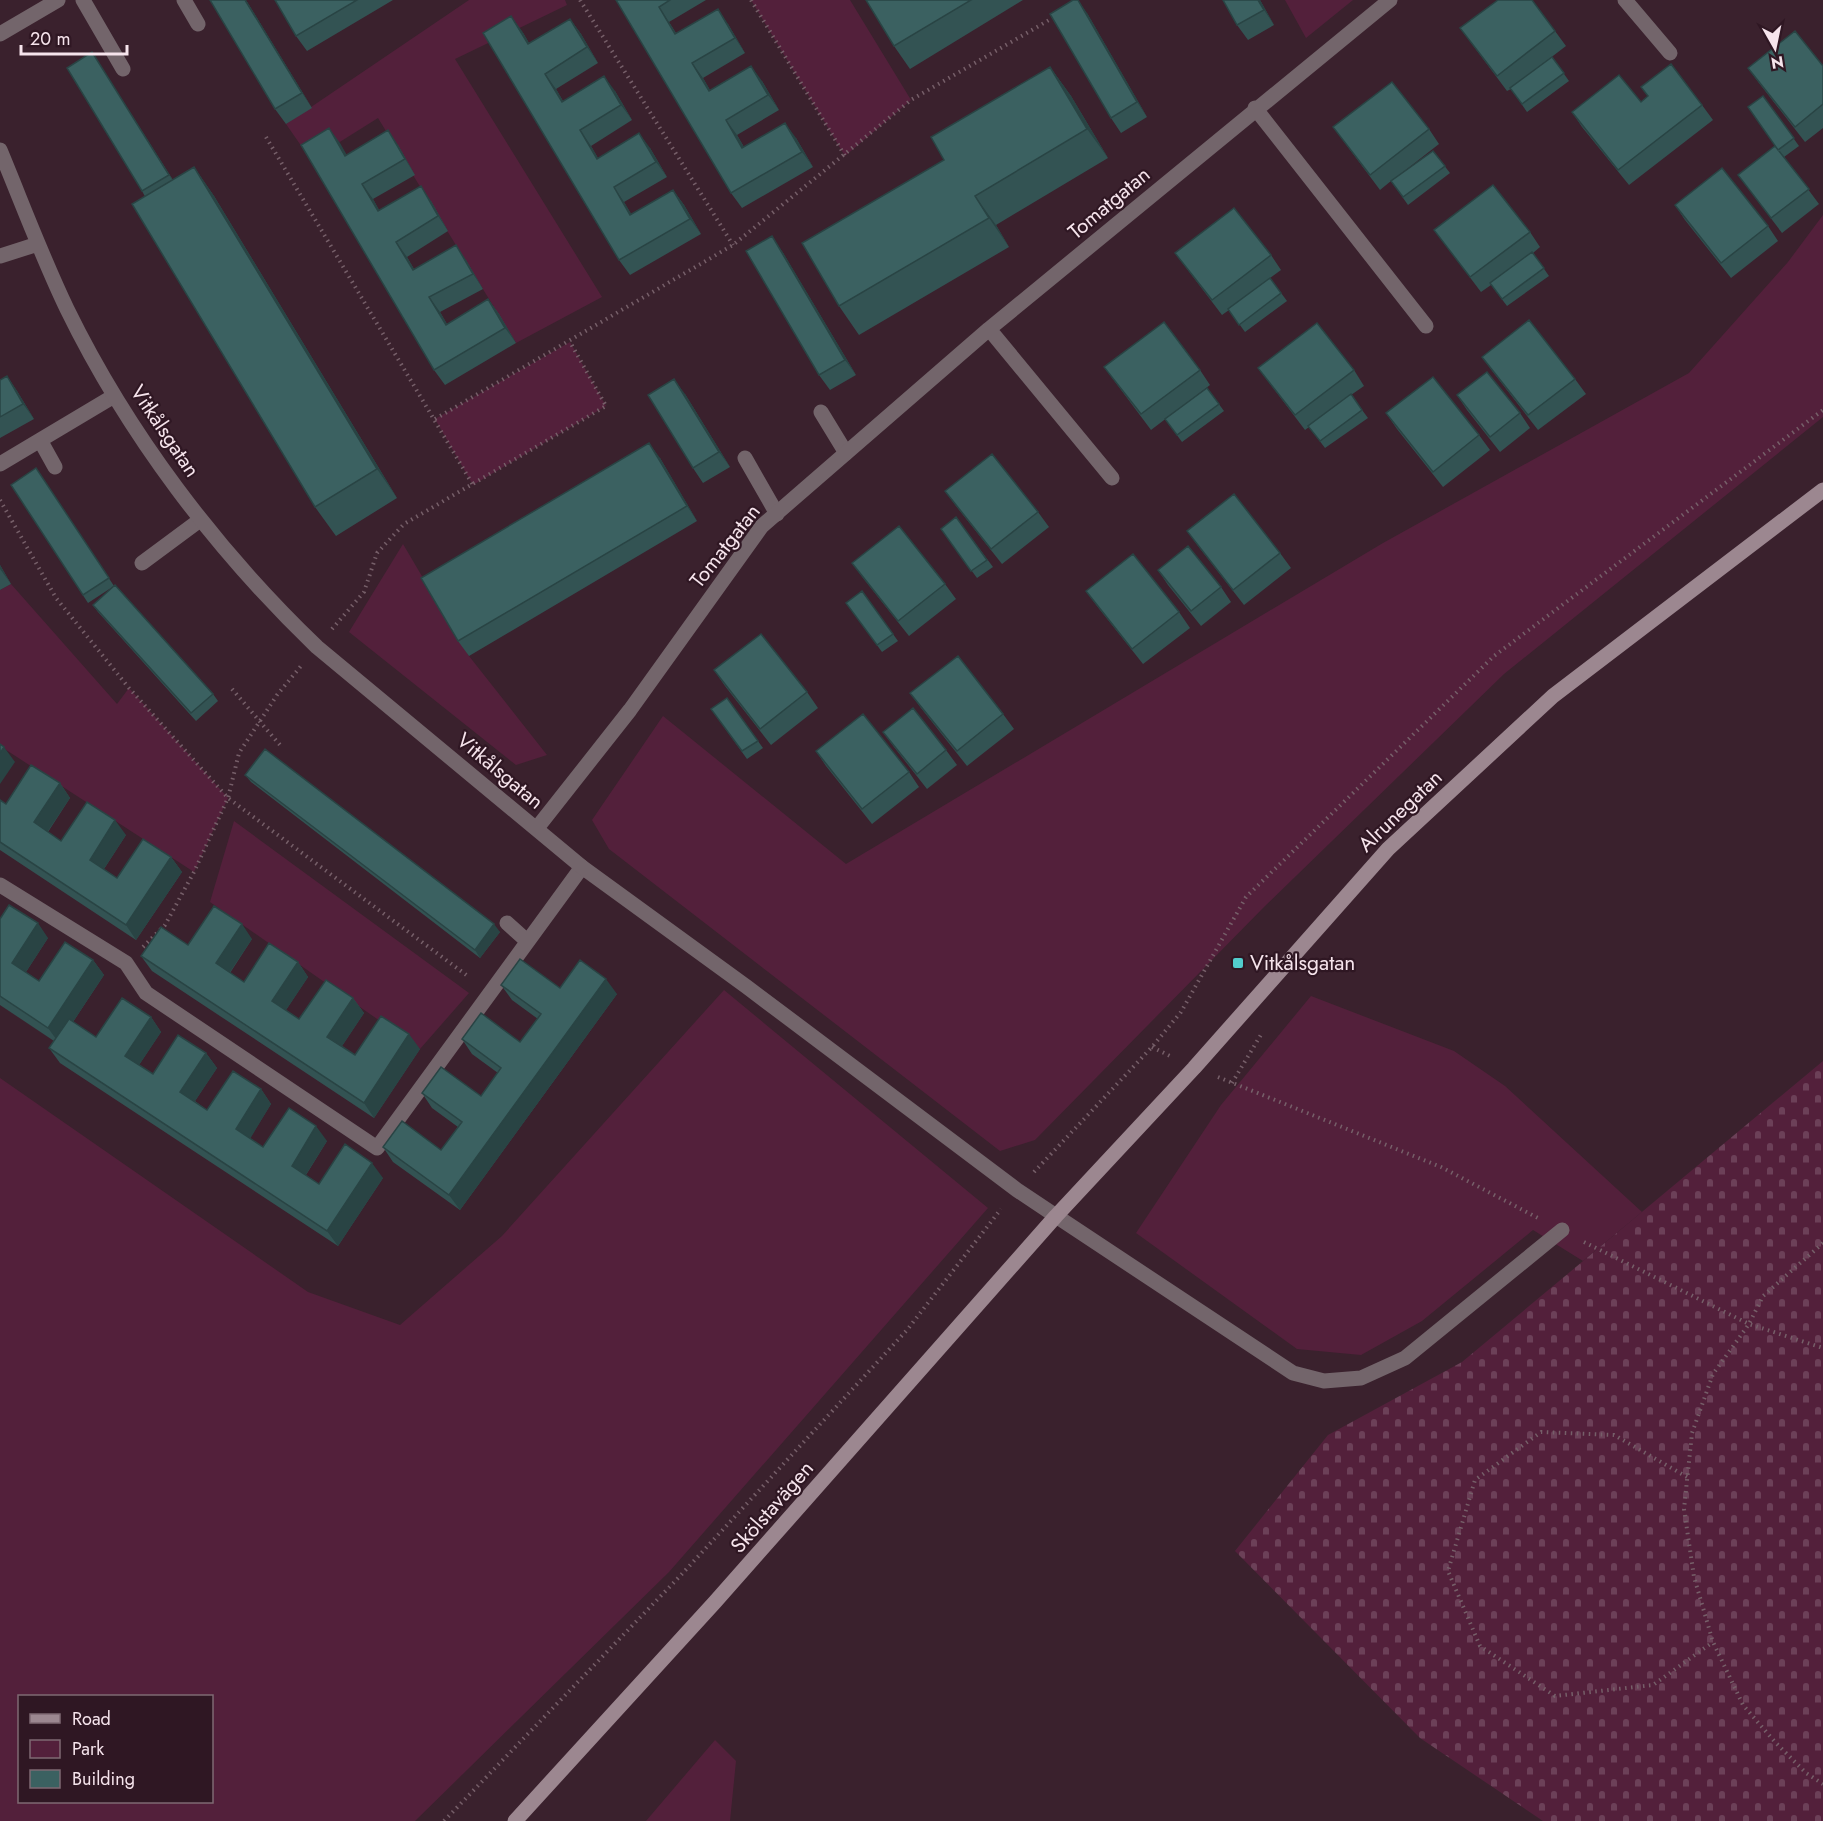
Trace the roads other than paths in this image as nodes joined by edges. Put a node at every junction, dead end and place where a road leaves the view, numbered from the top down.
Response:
1 (58, 0) edge
2 (83, 0) edge
3 (184, 0) edge
4 (1390, 0) edge
5 (1625, 0) edge
6 (198, 24) dead end
7 (0, 34) edge
8 (1670, 53) dead end
9 (123, 69) dead end
10 (1255, 108) junction
11 (0, 150) edge
12 (38, 244) junction
13 (0, 255) edge
14 (1426, 326) dead end
15 (989, 329) junction
16 (114, 396) junction
17 (822, 412) dead end
18 (40, 440) junction
19 (846, 453) junction
20 (745, 458) dead end
21 (0, 464) edge
22 (55, 467) dead end
23 (1112, 478) dead end
24 (1823, 490) edge
25 (777, 513) junction
26 (200, 520) junction
27 (142, 563) dead end
28 (537, 828) junction
29 (582, 867) junction
30 (0, 885) edge
31 (507, 923) dead end
32 (527, 941) junction
33 (1056, 1216) junction
34 (1562, 1230) road end
35 (514, 1821) edge

1 - 7 street
2 - 9 street
3 - 6 street
4 - 10 street, Tomatgatan
5 - 8 street
10 - 14 street
10 - 15 street, Tomatgatan
11 - 12 street, Vitkålsgatan
12 - 13 street
12 - 16 street, Vitkålsgatan
15 - 19 street, Tomatgatan
15 - 23 street
16 - 18 street
16 - 26 street, Vitkålsgatan
17 - 19 street
18 - 21 street
18 - 22 street
19 - 25 street, Tomatgatan
20 - 25 street
24 - 33 street, Alrunegatan
25 - 28 street, Tomatgatan
26 - 27 street
26 - 28 street, Vitkålsgatan
28 - 29 street, Vitkålsgatan
29 - 32 street
29 - 33 street, Vitkålsgatan
30 - 32 street
31 - 32 street
33 - 34 street, Vitkålsgatan
33 - 35 street, Skölstavägen

